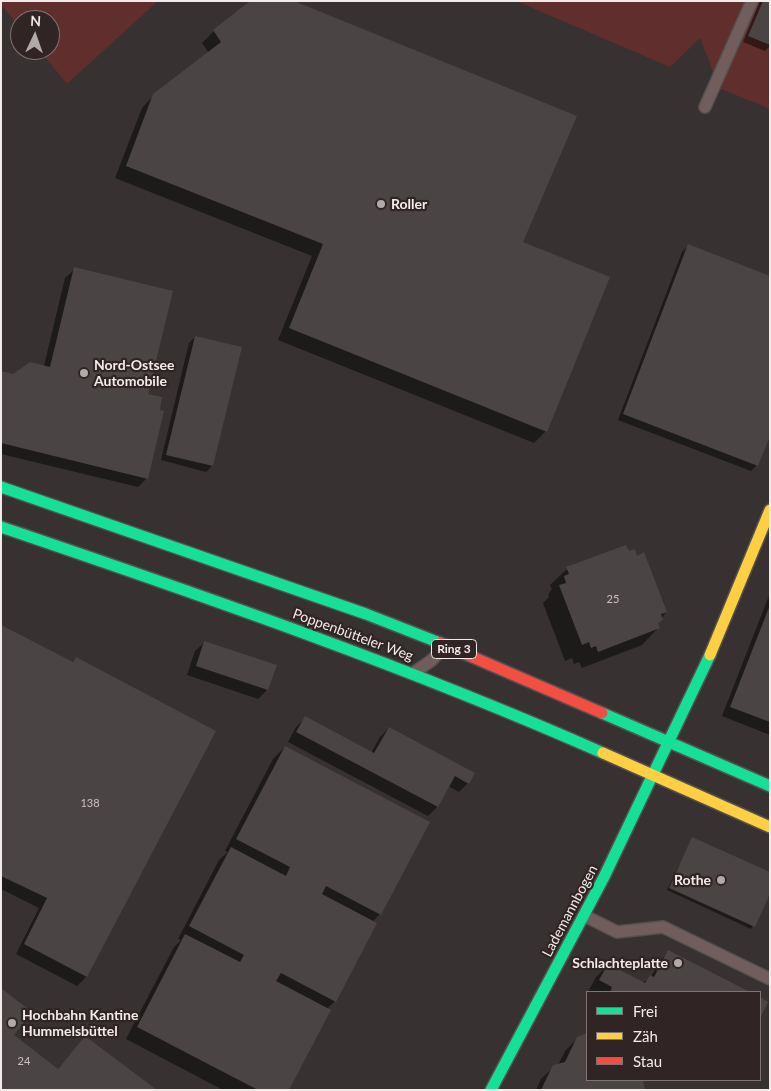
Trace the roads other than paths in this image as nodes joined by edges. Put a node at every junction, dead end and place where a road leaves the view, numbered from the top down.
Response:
1 (752, 1) edge
2 (705, 107) dead end
3 (1, 487) edge
4 (770, 510) edge
5 (1, 527) edge
6 (446, 645) junction
7 (413, 673) junction
8 (670, 743) junction
9 (655, 776) junction
10 (770, 786) edge
11 (770, 827) edge
12 (585, 916) junction
13 (770, 979) edge
14 (491, 1090) edge

1 - 2 lane
3 - 6 main road, Poppenbütteler Weg / Ring 3
4 - 8 main road
5 - 7 main road, Poppenbütteler Weg / Ring 3
6 - 7 lane
6 - 8 main road, Poppenbütteler Weg / Ring 3
7 - 9 main road, Poppenbütteler Weg / Ring 3
8 - 9 main road, Lademannbogen
8 - 10 main road, Poppenbütteler Weg / Ring 3
9 - 11 main road, Poppenbütteler Weg / Ring 3
9 - 12 main road, Lademannbogen
12 - 13 lane
12 - 14 main road, Lademannbogen

